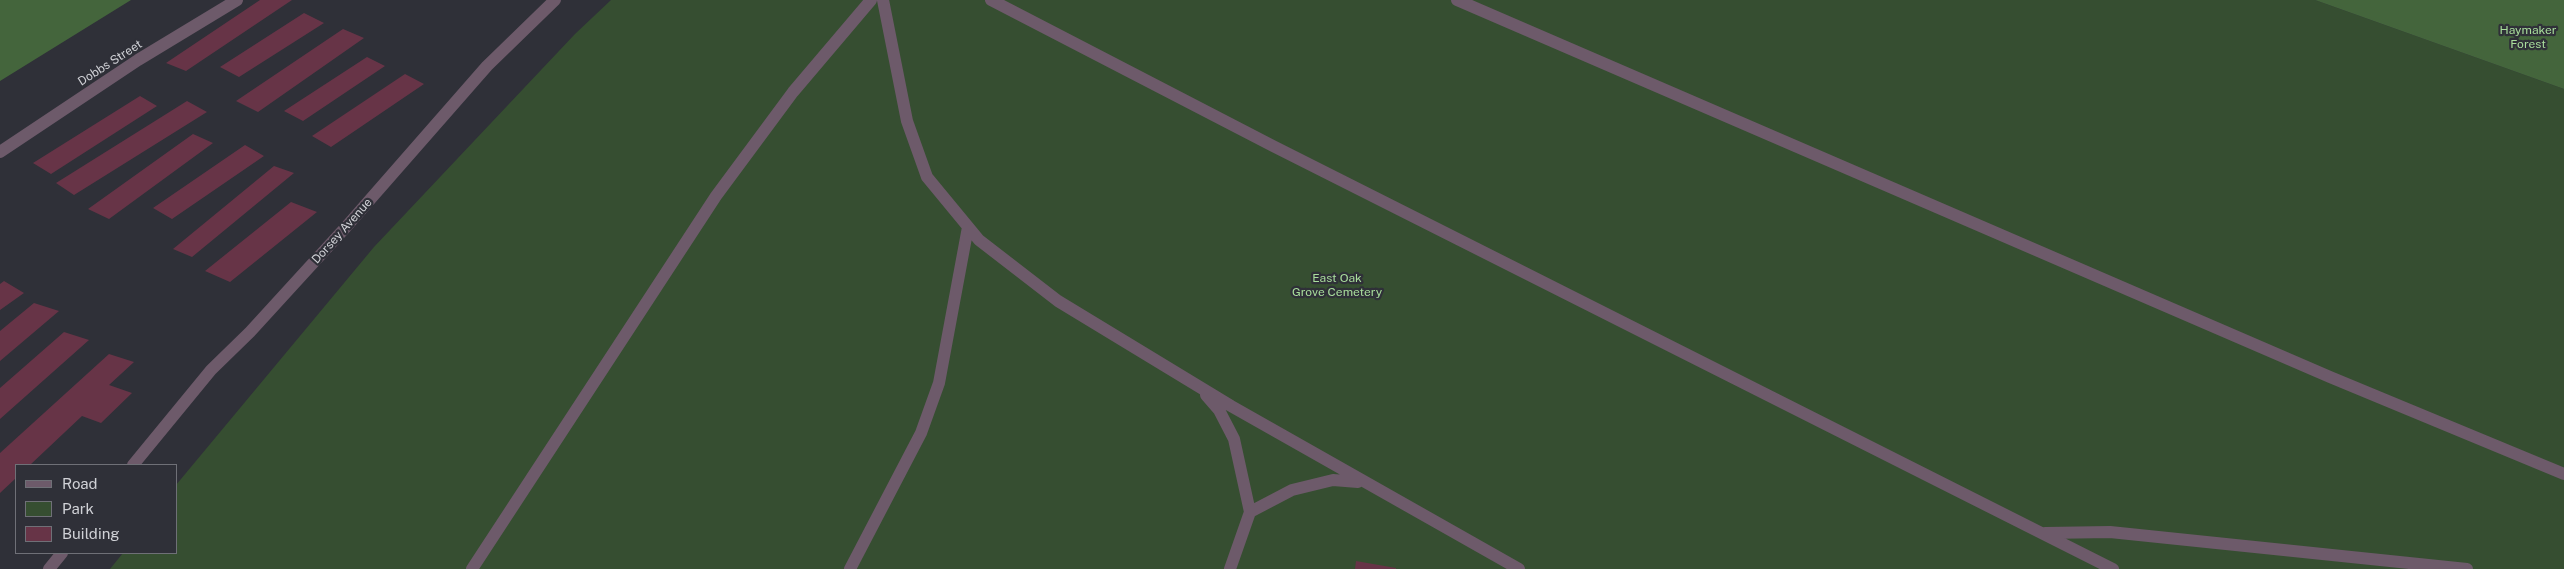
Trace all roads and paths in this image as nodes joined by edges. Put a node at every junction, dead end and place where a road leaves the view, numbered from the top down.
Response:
1 (237, 0) edge
2 (555, 0) edge
3 (872, 0) edge
4 (883, 0) edge
5 (991, 0) edge
6 (1457, 0) edge
7 (0, 152) edge
8 (968, 227) junction
9 (1197, 385) junction
10 (134, 464) edge
11 (2564, 474) edge
12 (1363, 482) junction
13 (1250, 512) junction
14 (2043, 533) junction
15 (61, 554) edge
16 (49, 569) edge
17 (472, 569) edge
18 (850, 569) edge
19 (1230, 569) edge
20 (1519, 569) edge
21 (2113, 569) edge
22 (2467, 569) edge

1 - 7 street, Dobbs Street
2 - 10 street, Dorsey Avenue
3 - 17 street
4 - 8 street
5 - 14 street
6 - 11 street
8 - 9 street
8 - 18 street
9 - 12 street
9 - 13 street
12 - 13 street
12 - 20 street
13 - 19 street
14 - 21 street
14 - 22 street
15 - 16 street

